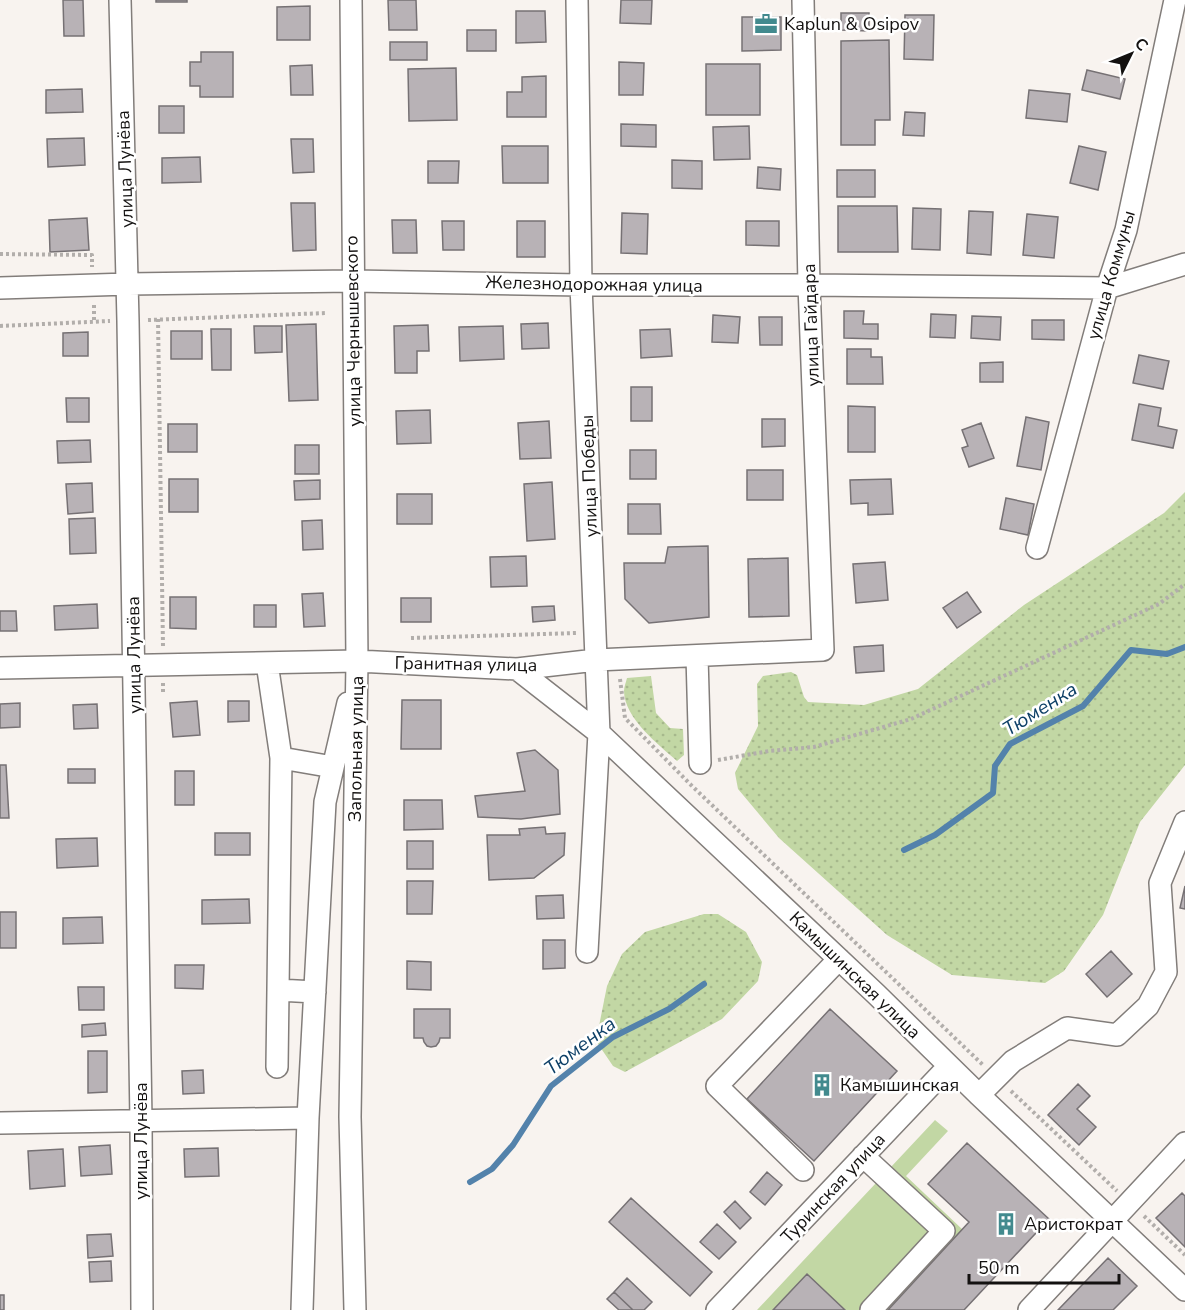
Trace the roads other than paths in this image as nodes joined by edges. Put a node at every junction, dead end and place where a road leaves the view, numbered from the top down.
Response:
1 (120, 0) edge
2 (351, 0) edge
3 (576, 0) edge
4 (803, 0) edge
5 (1175, 0) edge
6 (1185, 264) edge
7 (353, 280) junction
8 (128, 284) junction
9 (582, 285) junction
10 (809, 285) junction
11 (0, 288) edge
12 (1107, 288) junction
13 (1037, 548) dead end
14 (823, 650) joint
15 (698, 656) junction
16 (596, 660) junction
17 (357, 661) junction
18 (267, 663) junction
19 (134, 666) junction
20 (0, 668) edge
21 (517, 669) junction
22 (599, 733) junction
23 (281, 758) junction
24 (700, 763) road end
25 (333, 767) junction
26 (1185, 822) edge
27 (587, 952) dead end
28 (839, 960) junction
29 (278, 990) junction
30 (315, 992) junction
31 (948, 1066) junction
32 (277, 1067) dead end
33 (979, 1095) junction
34 (309, 1118) junction
35 (141, 1121) junction
36 (0, 1123) edge
37 (1185, 1143) edge
38 (863, 1156) junction
39 (803, 1170) dead end
40 (1113, 1221) junction
41 (1185, 1290) edge
42 (142, 1310) edge
43 (302, 1310) edge
44 (355, 1310) edge
45 (717, 1310) edge
46 (871, 1310) edge
47 (1029, 1310) edge

1 - 8 street, улица Лунёва
2 - 7 street, улица Чернышевского
3 - 9 street, улица Победы
4 - 10 street, улица Гайдара
5 - 12 street, улица Коммуны
6 - 12 street, Железнодорожная улица
7 - 8 street, Железнодорожная улица
7 - 9 street, Железнодорожная улица
7 - 17 street, улица Чернышевского
8 - 11 street, Железнодорожная улица
8 - 19 street, улица Лунёва
9 - 10 street, Железнодорожная улица
9 - 16 street, улица Победы
10 - 12 street, Железнодорожная улица
10 - 14 street, улица Гайдара
12 - 13 street, улица Коммуны
14 - 15 street, Гранитная улица
15 - 16 street, Гранитная улица
15 - 24 street
16 - 21 street, Гранитная улица
16 - 22 street, улица Победы
17 - 18 street, Гранитная улица
17 - 21 street, Гранитная улица
17 - 25 street, Запольная улица
17 - 44 street, Запольная улица
18 - 19 street, Гранитная улица
18 - 23 street
19 - 20 street, Гранитная улица
19 - 35 street, улица Лунёва
21 - 22 street, Камышинская улица
22 - 27 street, улица Победы
22 - 28 street, Камышинская улица
23 - 25 street
23 - 29 street
25 - 30 street, Запольная улица
26 - 33 street
28 - 31 street, Камышинская улица
28 - 39 street
29 - 30 street
29 - 32 street
30 - 34 street, Запольная улица
31 - 33 street, Камышинская улица
31 - 38 street, Туринская улица
33 - 40 street, Камышинская улица
34 - 35 street
34 - 43 street, Запольная улица
35 - 36 street
35 - 42 street, улица Лунёва
37 - 40 street
38 - 45 street, Туринская улица
38 - 46 street
40 - 41 street, Камышинская улица
40 - 47 street

